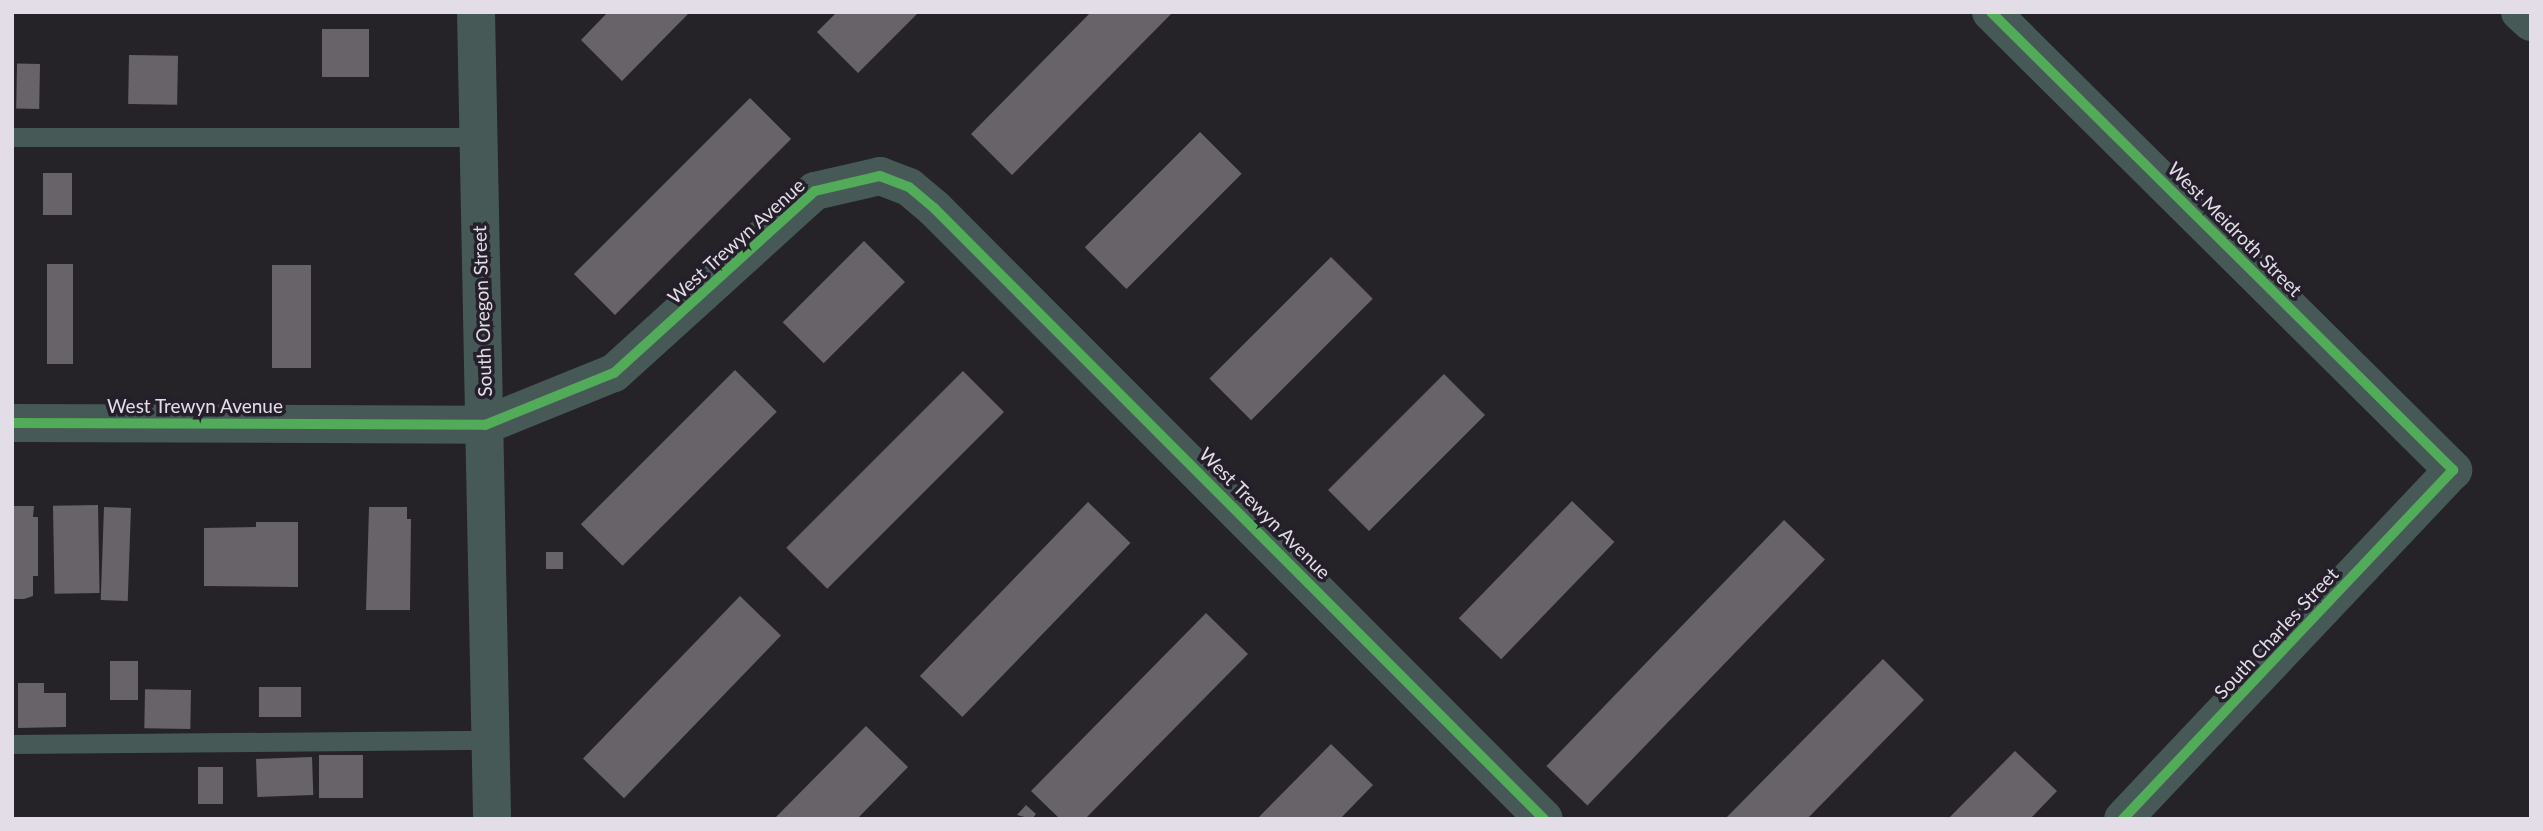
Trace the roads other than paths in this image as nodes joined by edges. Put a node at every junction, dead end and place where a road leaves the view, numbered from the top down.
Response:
1 (476, 12) edge
2 (1991, 12) edge
3 (2520, 12) edge
4 (2531, 22) edge
5 (477, 136) junction
6 (12, 137) edge
7 (12, 423) edge
8 (485, 425) junction
9 (2453, 470) joint
10 (491, 740) junction
11 (12, 744) edge
12 (492, 819) edge
13 (1544, 819) edge
14 (2123, 819) edge

1 - 5 street, South Oregon Street
2 - 9 street, West Meidroth Street
3 - 4 street
5 - 6 lane
5 - 8 street, South Oregon Street
7 - 8 street, West Trewyn Avenue
8 - 10 street, South Oregon Street
8 - 13 street, West Trewyn Avenue
9 - 14 street, South Charles Street
10 - 11 lane
10 - 12 street, South Oregon Street

